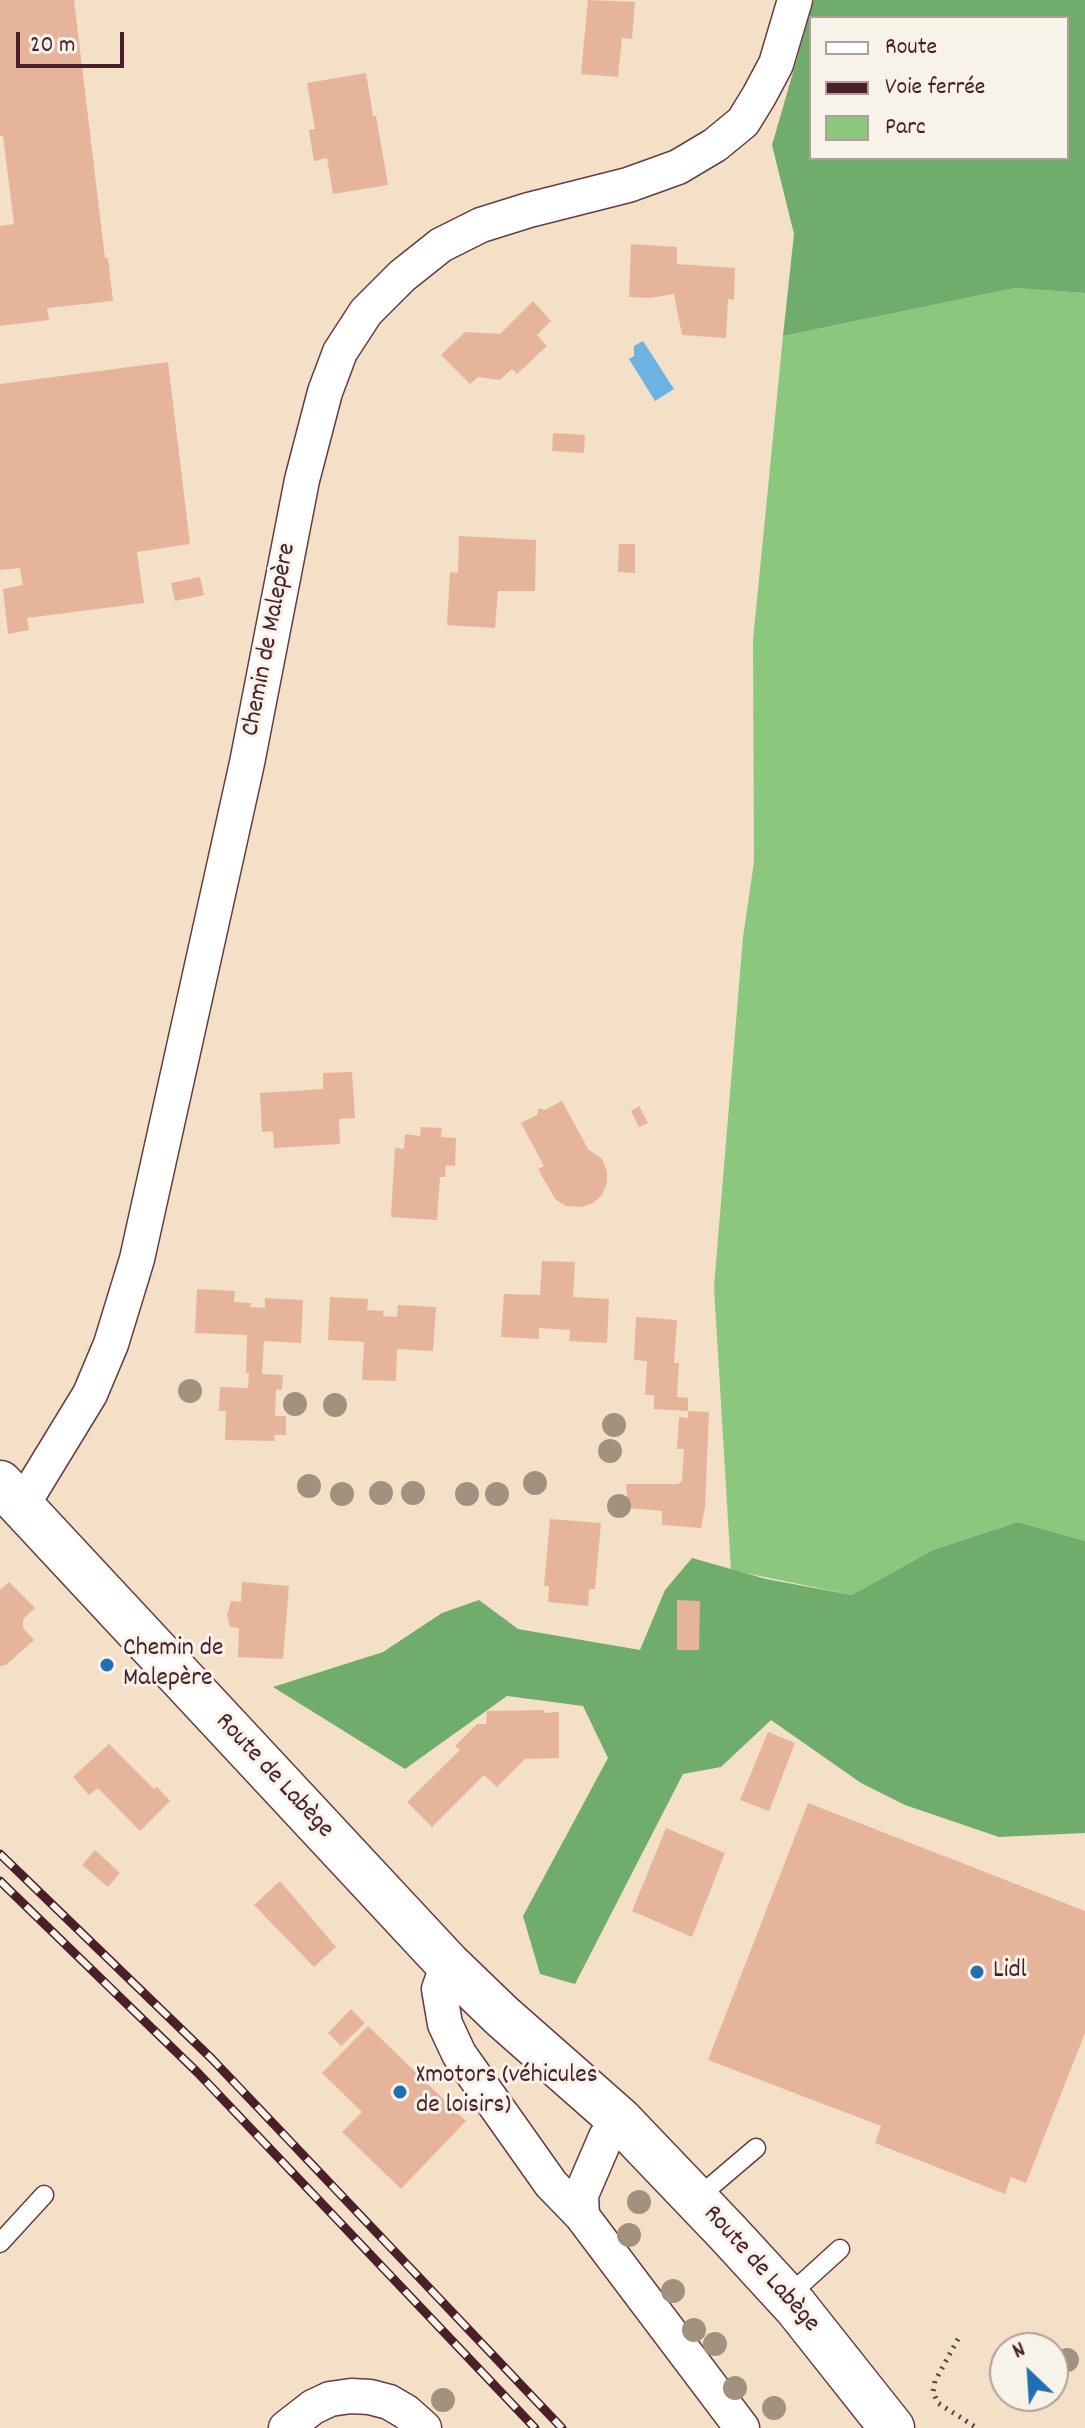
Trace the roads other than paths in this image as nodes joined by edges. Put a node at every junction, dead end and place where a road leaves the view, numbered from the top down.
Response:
1 (795, 0) edge
2 (11, 1495) edge
3 (448, 1964) junction
4 (620, 2120) junction
5 (756, 2148) dead end
6 (44, 2195) dead end
7 (696, 2199) junction
8 (582, 2216) junction
9 (0, 2243) edge
10 (840, 2249) dead end
11 (787, 2297) junction
12 (286, 2428) edge
13 (424, 2428) edge
14 (742, 2428) edge
15 (892, 2428) edge

1 - 2 street, Chemin de Malepère
2 - 3 main road, Route de Labège
3 - 4 main road, Route de Labège
3 - 8 street
4 - 7 main road, Route de Labège
4 - 8 street
5 - 7 lane
6 - 9 lane
7 - 11 main road, Route de Labège
8 - 14 street
10 - 11 lane
11 - 15 main road, Route de Labège
12 - 13 street

